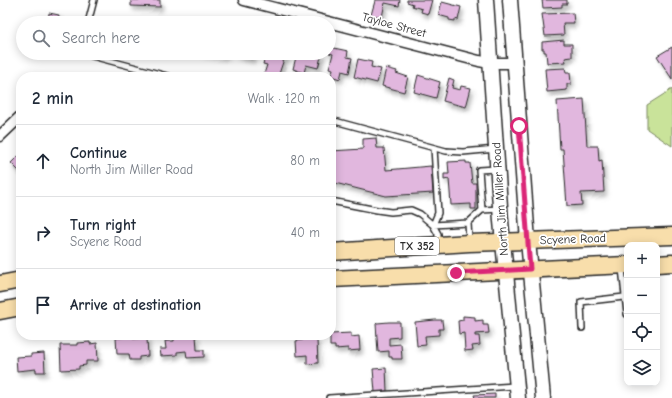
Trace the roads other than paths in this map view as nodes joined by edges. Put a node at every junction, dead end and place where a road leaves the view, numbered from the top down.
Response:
1 (94, 0) edge
2 (244, 0) edge
3 (486, 0) edge
4 (510, 0) edge
5 (90, 16) edge
6 (306, 16) edge
7 (336, 24) edge
8 (107, 60) edge
9 (490, 63) junction
10 (515, 63) junction
11 (151, 72) edge
12 (16, 121) edge
13 (336, 121) edge
14 (0, 136) edge
15 (434, 148) junction
16 (496, 149) junction
17 (497, 169) junction
18 (336, 202) edge
19 (500, 209) junction
20 (482, 210) junction
21 (468, 223) junction
22 (433, 225) junction
23 (672, 236) edge
24 (528, 241) junction
25 (503, 242) junction
26 (470, 243) junction
27 (438, 245) junction
28 (336, 252) edge
29 (672, 263) edge
30 (660, 264) edge
31 (624, 265) edge
32 (530, 269) junction
33 (506, 270) junction
34 (336, 279) edge
35 (16, 281) edge
36 (0, 284) edge
37 (624, 298) joint
38 (16, 308) edge
39 (0, 312) edge
40 (582, 328) dead end
41 (517, 392) edge
42 (329, 398) edge
43 (543, 398) edge

1 - 5 lane
2 - 6 street, Tayloe Street
3 - 9 main road, North Jim Miller Road
4 - 10 main road, North Jim Miller Road
7 - 9 street, Tayloe Street
8 - 11 lane
9 - 10 street, Tayloe Street
9 - 16 main road, North Jim Miller Road
10 - 24 main road, North Jim Miller Road
12 - 14 street
13 - 15 lane
15 - 16 lane
15 - 22 lane
16 - 17 main road, North Jim Miller Road
17 - 19 main road, North Jim Miller Road
17 - 20 lane
18 - 22 lane
19 - 20 lane
19 - 25 main road, North Jim Miller Road
20 - 21 lane
21 - 22 lane
21 - 26 lane
22 - 27 lane
23 - 24 main road, Scyene Road / TX 352
24 - 25 main road, Scyene Road / TX 352
24 - 32 main road, North Jim Miller Road
25 - 26 main road, Scyene Road / TX 352
25 - 33 main road, North Jim Miller Road
26 - 27 main road, Scyene Road / TX 352
27 - 28 main road, Scyene Road / TX 352
29 - 30 main road
31 - 32 main road
31 - 37 lane
32 - 33 main road
32 - 43 main road, North Jim Miller Road
33 - 34 main road
33 - 41 main road, North Jim Miller Road
35 - 36 main road
37 - 40 lane
38 - 39 main road
41 - 42 lane

